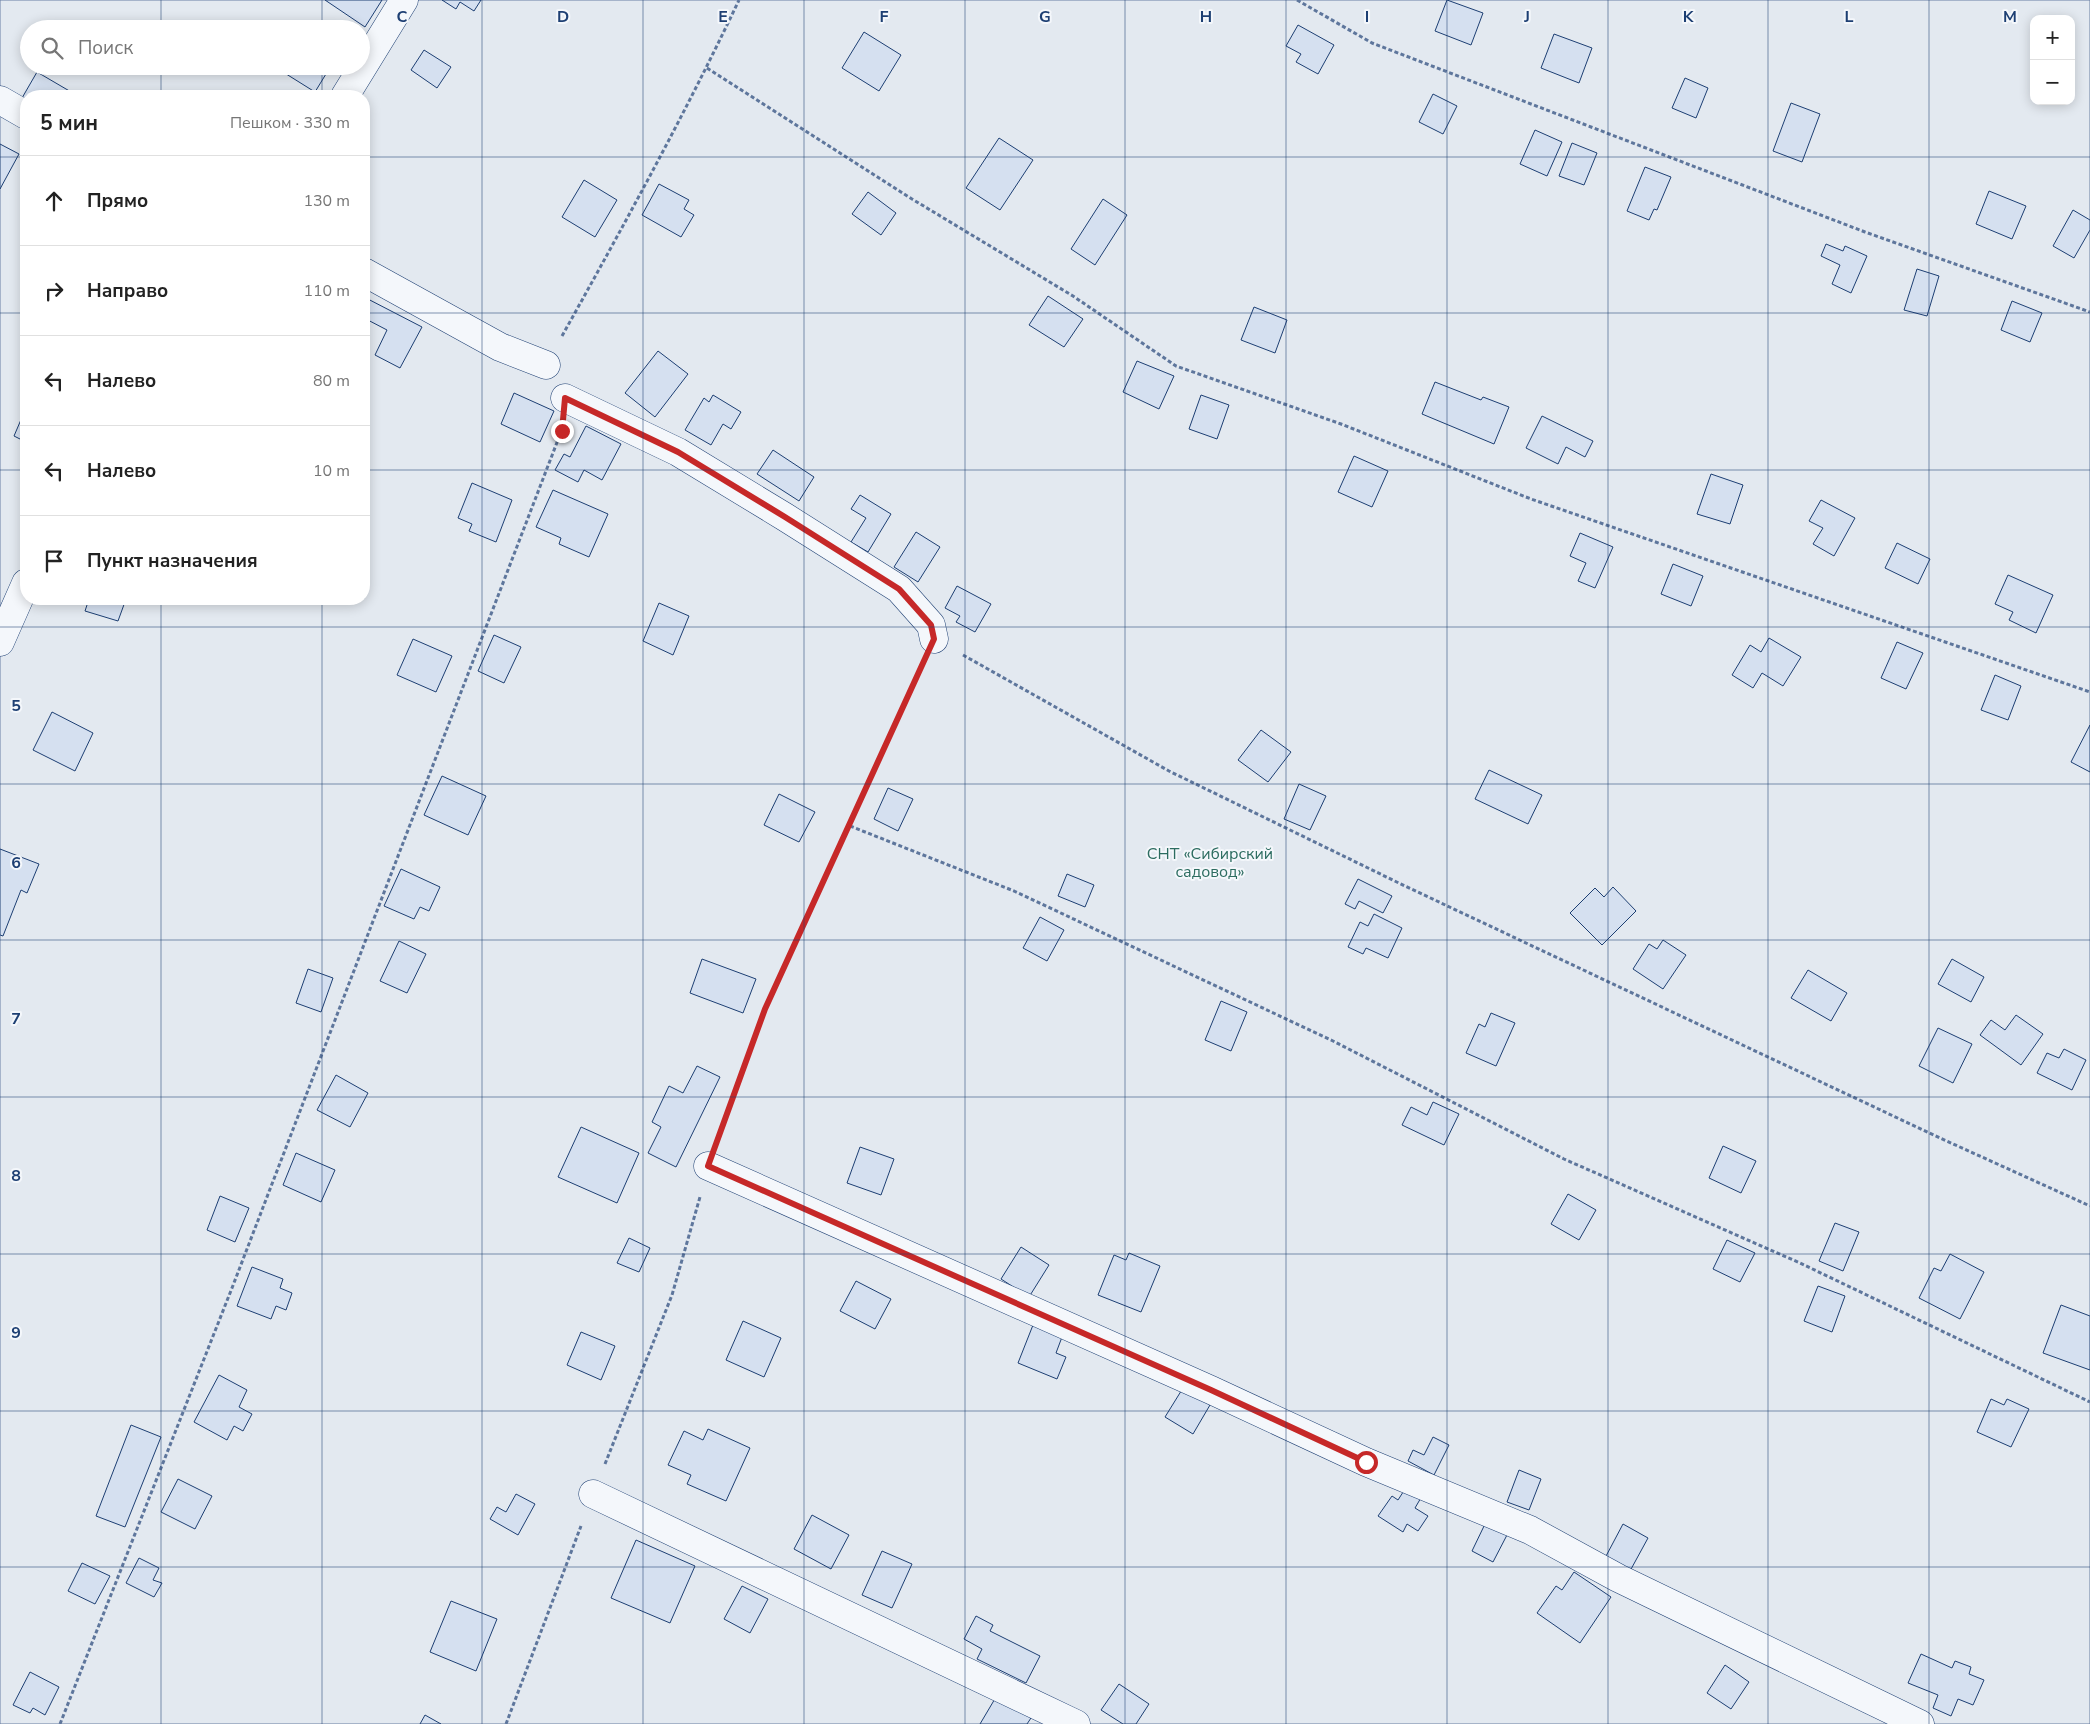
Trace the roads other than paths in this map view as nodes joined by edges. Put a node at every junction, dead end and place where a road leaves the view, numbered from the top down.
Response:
1 (404, 0) edge
2 (370, 54) edge
3 (357, 75) edge
4 (348, 90) edge
5 (0, 100) edge
6 (20, 112) edge
7 (370, 275) edge
8 (546, 365) road end
9 (565, 398) road end
10 (20, 597) edge
11 (934, 639) road end
12 (0, 642) edge
13 (708, 1166) road end
14 (593, 1494) road end
15 (1076, 1724) edge
16 (1920, 1724) edge

1 - 2 lane
3 - 4 lane
5 - 6 lane
7 - 8 lane
9 - 11 lane
10 - 12 lane
13 - 16 lane
14 - 15 lane

